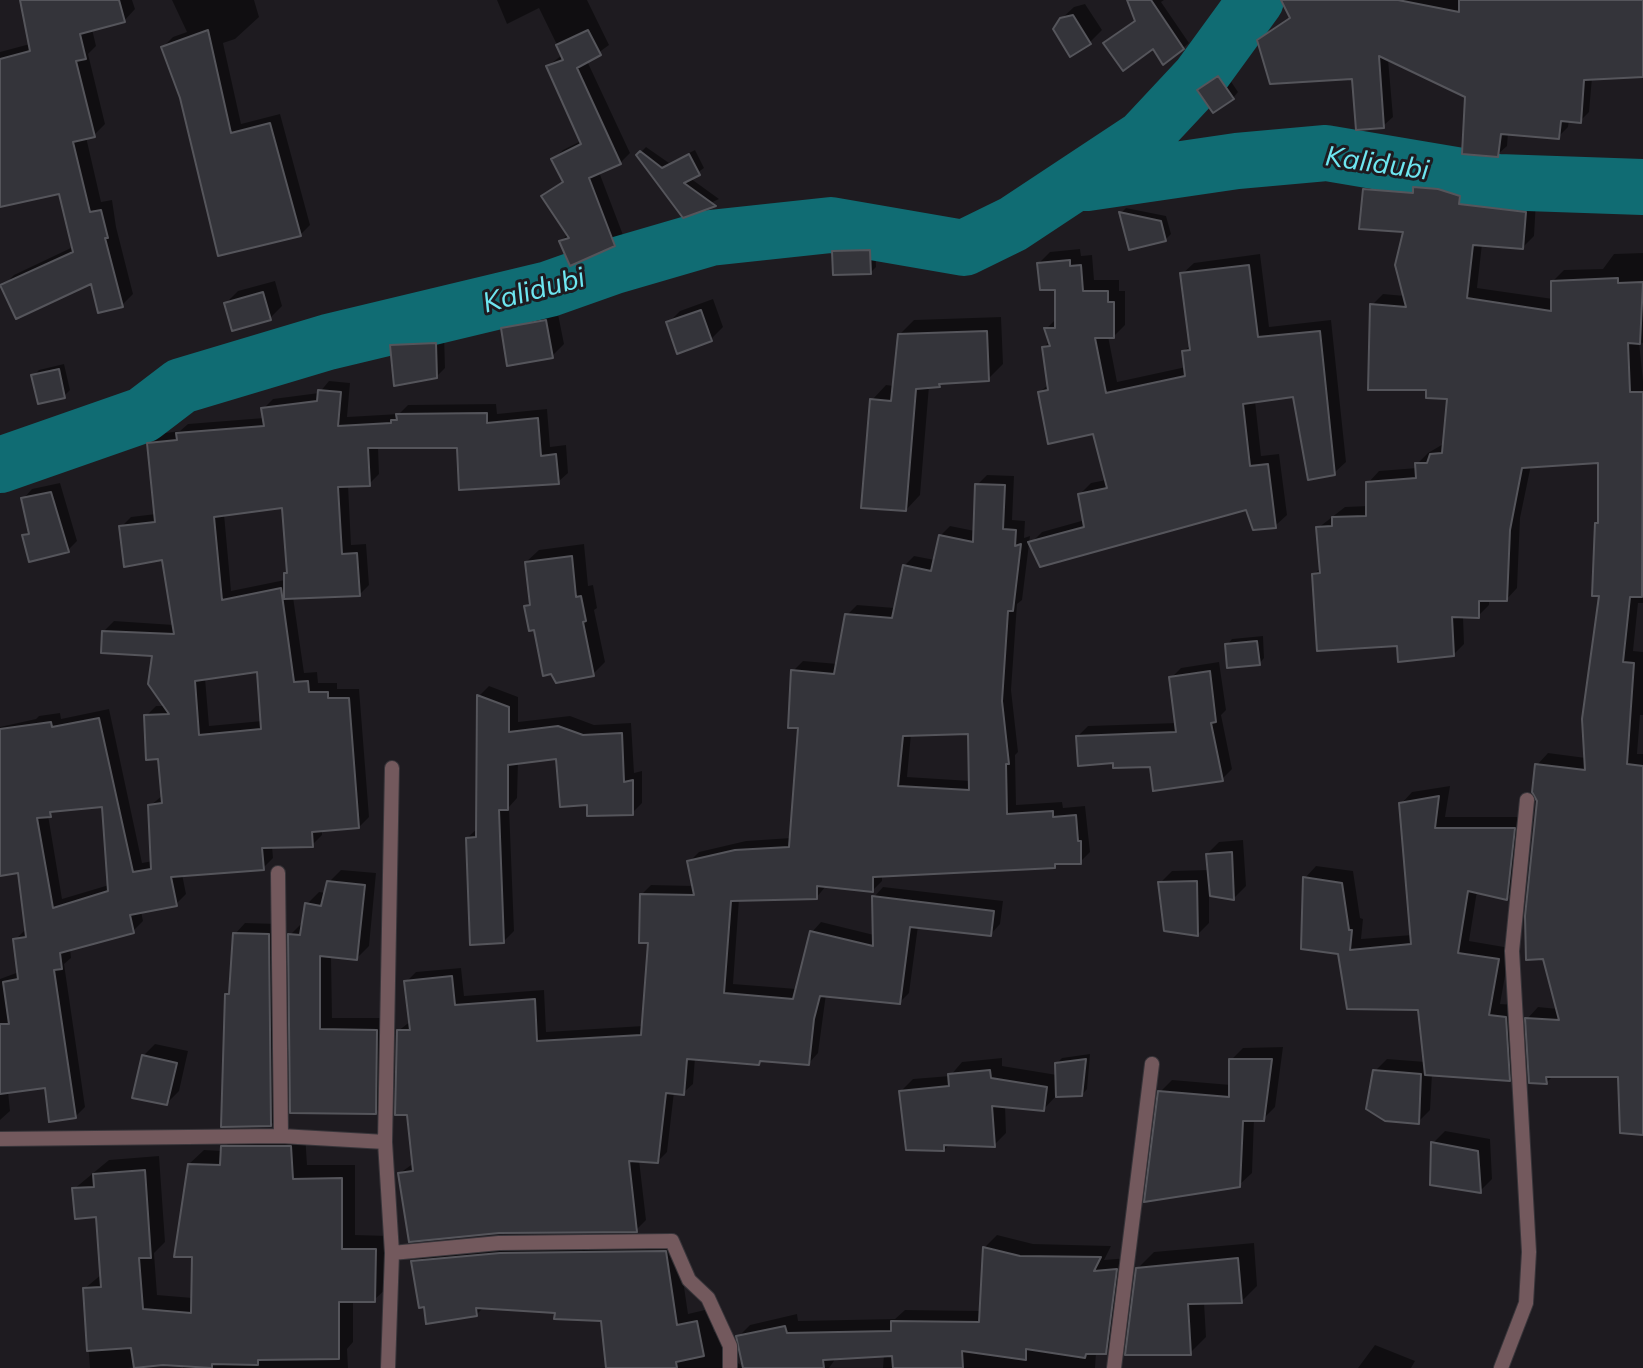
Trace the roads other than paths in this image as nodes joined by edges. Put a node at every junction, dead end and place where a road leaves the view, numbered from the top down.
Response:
1 (392, 768) dead end
2 (1527, 800) dead end
3 (278, 873) dead end
4 (1152, 1064) dead end
5 (281, 1136) junction
6 (0, 1139) edge
7 (385, 1142) junction
8 (392, 1254) junction
9 (388, 1368) edge
10 (730, 1368) edge
11 (1114, 1368) edge
12 (1501, 1368) edge

1 - 7 street
2 - 12 street
3 - 5 street
4 - 11 street
5 - 6 street
5 - 7 street
7 - 8 street
8 - 9 street
8 - 10 street

